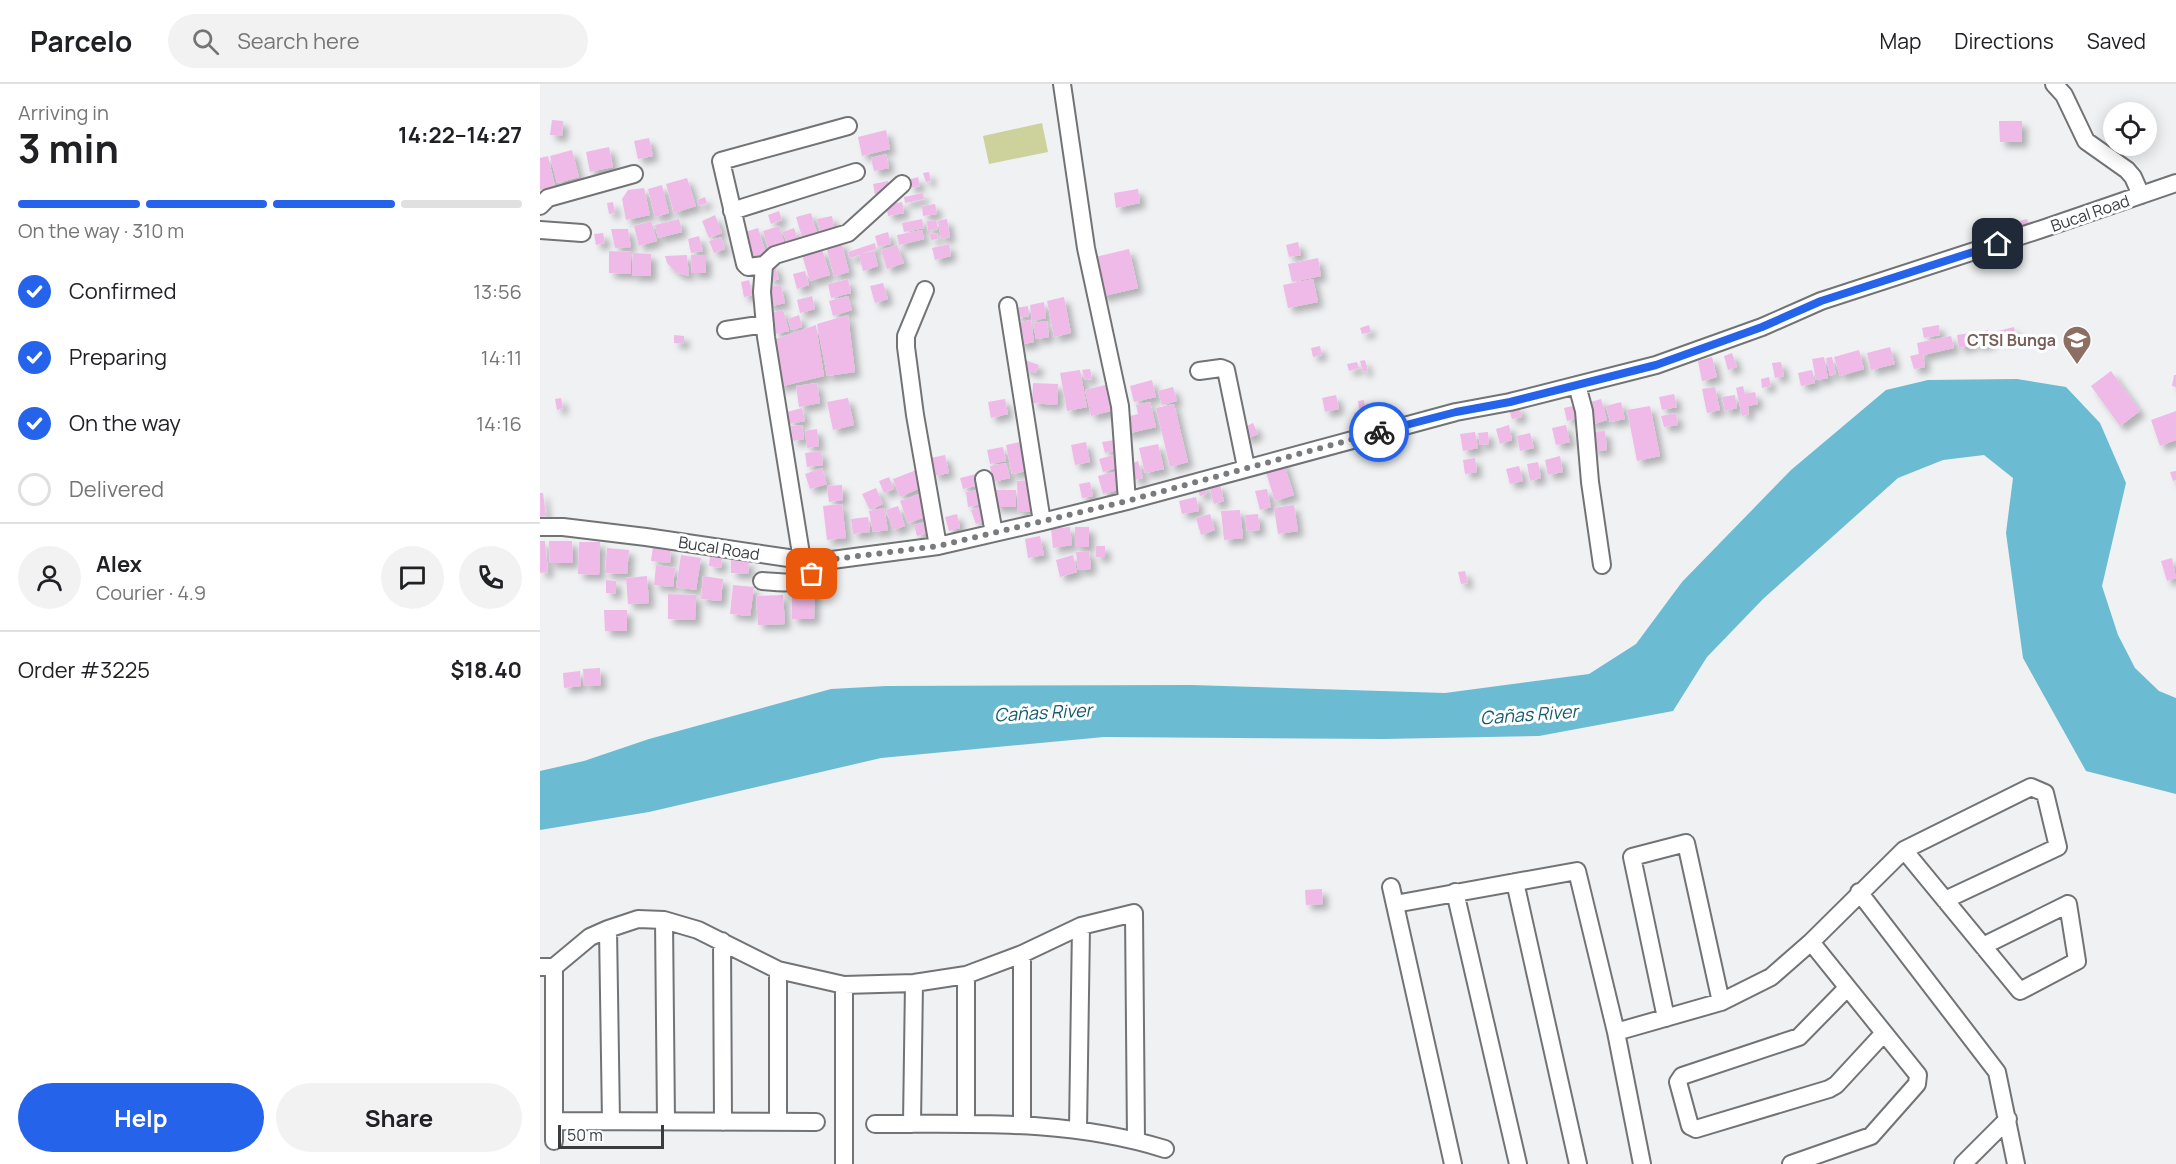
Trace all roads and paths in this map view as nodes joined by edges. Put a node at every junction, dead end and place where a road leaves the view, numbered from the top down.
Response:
1 (1062, 84) edge
2 (2054, 84) edge
3 (848, 126) dead end
4 (856, 172) dead end
5 (634, 174) dead end
6 (2176, 183) edge
7 (902, 184) dead end
8 (2141, 195) junction
9 (540, 206) edge
10 (732, 211) junction
11 (540, 230) edge
12 (582, 233) dead end
13 (764, 265) junction
14 (925, 290) dead end
15 (1008, 306) dead end
16 (765, 324) junction
17 (726, 330) dead end
18 (1200, 371) dead end
19 (1577, 385) junction
20 (1246, 467) junction
21 (984, 479) dead end
22 (1127, 501) junction
23 (1042, 522) junction
24 (540, 527) edge
25 (994, 533) junction
26 (938, 546) junction
27 (802, 560) junction
28 (819, 561) junction
29 (1602, 565) dead end
30 (762, 581) dead end
31 (1904, 850) junction
32 (1515, 882) junction
33 (1455, 892) junction
34 (1859, 892) junction
35 (1945, 900) junction
36 (664, 920) junction
37 (1081, 926) junction
38 (608, 929) junction
39 (722, 941) junction
40 (1811, 942) junction
41 (1983, 946) junction
42 (1022, 954) junction
43 (547, 967) edge
44 (778, 970) junction
45 (966, 975) junction
46 (914, 983) junction
47 (844, 985) junction
48 (1848, 988) junction
49 (1721, 1002) junction
50 (1666, 1018) junction
51 (1616, 1032) junction
52 (1884, 1033) junction
53 (2008, 1119) junction
54 (554, 1121) junction
55 (611, 1121) junction
56 (666, 1121) junction
57 (723, 1122) junction
58 (778, 1122) junction
59 (816, 1122) dead end
60 (874, 1124) dead end
61 (912, 1124) junction
62 (966, 1124) junction
63 (1022, 1124) junction
64 (1078, 1129) junction
65 (1136, 1140) junction
66 (554, 1141) dead end
67 (1165, 1149) dead end
68 (844, 1164) edge
69 (1453, 1164) edge
70 (1518, 1164) edge
71 (1578, 1164) edge
72 (1642, 1164) edge
73 (1791, 1164) edge
74 (1963, 1164) edge
75 (2016, 1164) edge

1 - 22 street
2 - 8 street
3 - 10 street
4 - 10 street
5 - 9 street
6 - 8 street, Bucal Road
7 - 13 street
8 - 19 street, Bucal Road
10 - 13 street
11 - 12 street
13 - 16 street
14 - 26 street
15 - 23 street
16 - 17 street
16 - 27 street
18 - 20 street
19 - 20 street, Bucal Road
19 - 29 street
20 - 22 street, Bucal Road
21 - 25 street
22 - 23 street, Bucal Road
23 - 25 street, Bucal Road
24 - 27 street, Bucal Road
25 - 26 street, Bucal Road
26 - 28 street, Bucal Road
27 - 28 street, Bucal Road
28 - 30 street
31 - 34 street
31 - 35 street
31 - 35 street
32 - 33 street
32 - 51 street
32 - 71 street
33 - 69 street
33 - 70 street
34 - 40 street
34 - 53 street
35 - 41 street
36 - 38 street
36 - 39 street
36 - 56 street
37 - 42 street
37 - 64 street
37 - 65 street
38 - 43 street
38 - 55 street
39 - 44 street
39 - 57 street
40 - 48 street
40 - 49 street
41 - 41 street
42 - 45 street
42 - 63 street
43 - 54 street
44 - 47 street
44 - 58 street
45 - 46 street
45 - 62 street
46 - 47 street
46 - 61 street
47 - 68 street
48 - 52 street
48 - 52 street
49 - 50 street
49 - 50 street
50 - 51 street
51 - 72 street
52 - 73 street
53 - 74 street
53 - 75 street
54 - 55 street
54 - 66 street
55 - 56 street
56 - 57 street
57 - 58 street
58 - 59 street
60 - 61 street
61 - 62 street
62 - 63 street
63 - 64 street
64 - 65 street
65 - 67 street

